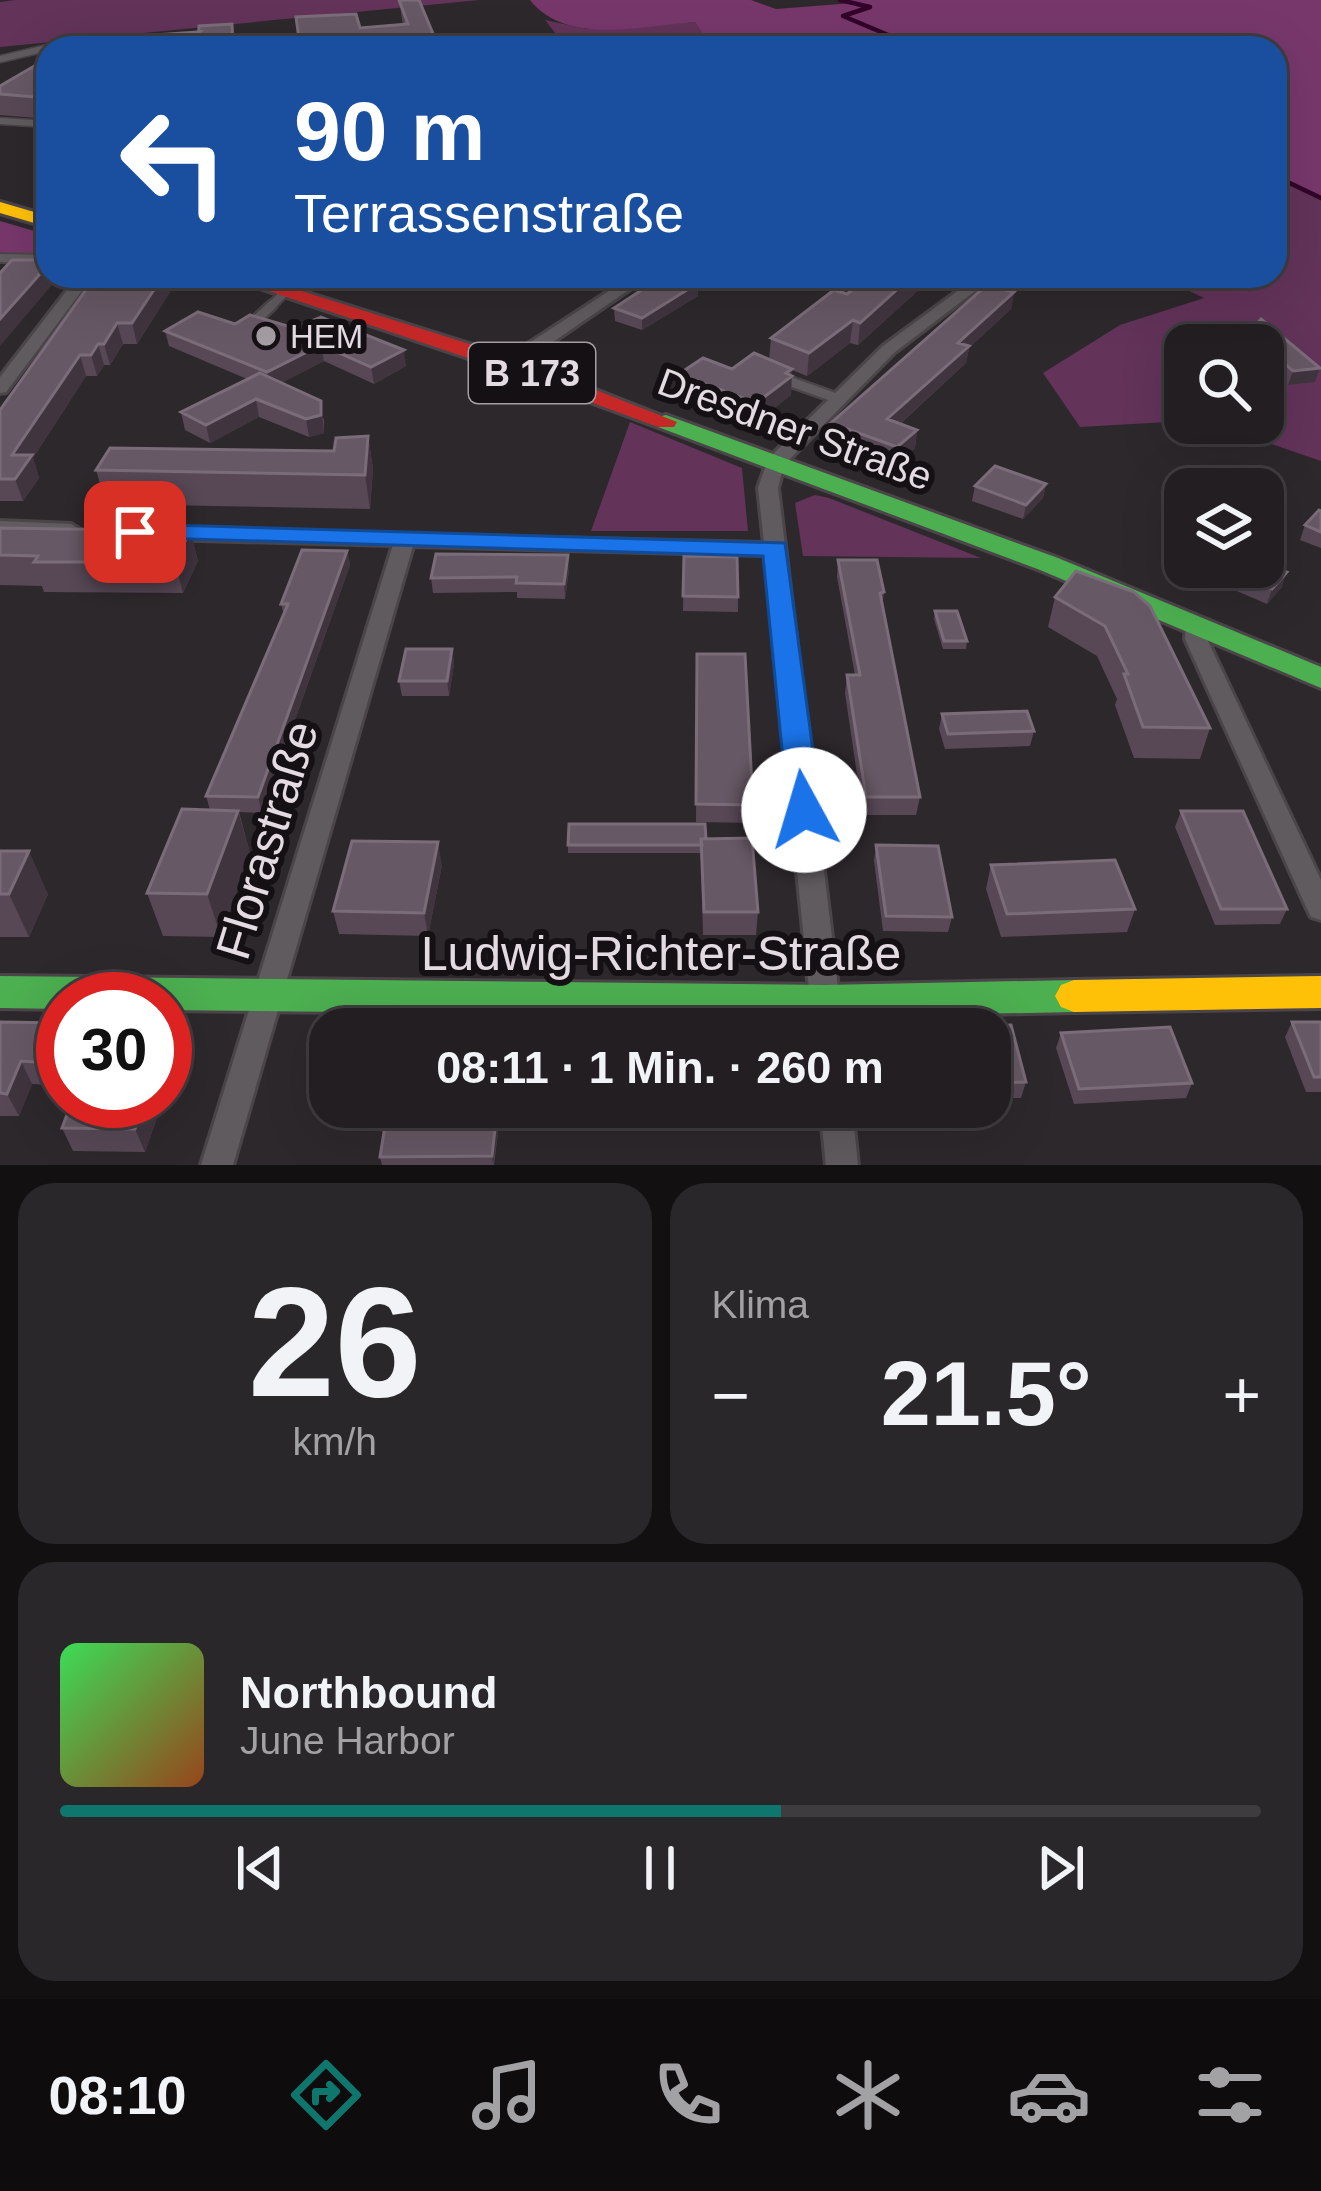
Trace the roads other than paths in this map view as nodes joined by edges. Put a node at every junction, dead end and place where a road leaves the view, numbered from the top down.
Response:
1 (36, 48) edge
2 (0, 59) edge
3 (0, 121) edge
4 (36, 123) edge
5 (0, 207) edge
6 (36, 218) edge
7 (0, 258) edge
8 (36, 259) edge
9 (77, 288) edge
10 (276, 288) edge
11 (624, 288) edge
12 (972, 288) edge
13 (286, 291) junction
14 (275, 329) edge
15 (0, 358) edge
16 (22, 358) junction
17 (508, 364) junction
18 (765, 372) edge
19 (0, 388) edge
20 (838, 399) junction
21 (775, 463) junction
22 (0, 527) edge
23 (95, 531) edge
24 (142, 532) edge
25 (404, 541) junction
26 (776, 549) junction
27 (1197, 626) junction
28 (1321, 678) edge
29 (1321, 909) edge
30 (0, 992) edge
31 (1321, 992) edge
32 (267, 996) junction
33 (621, 1008) edge
34 (826, 1008) edge
35 (977, 1008) edge
36 (838, 1128) edge
37 (217, 1165) edge
38 (842, 1165) edge

1 - 2 lane
3 - 4 lane
5 - 6 main road
7 - 8 lane
9 - 16 street
10 - 13 main road, Dresdner Straße / B 173
11 - 17 street
12 - 20 street
13 - 14 lane
13 - 17 main road, Dresdner Straße / B 173
15 - 16 street
16 - 19 street
17 - 21 main road, Dresdner Straße / B 173
18 - 20 lane
20 - 21 street
21 - 26 street
21 - 27 main road, Dresdner Straße / B 173
22 - 23 street
24 - 25 street
25 - 26 street
25 - 32 street, Florastraße
26 - 34 street
27 - 28 main road, Dresdner Straße / B 173
27 - 29 street
30 - 32 main road, Ludwig-Richter-Straße
31 - 35 main road, Ludwig-Richter-Straße
32 - 33 main road, Ludwig-Richter-Straße
32 - 37 street, Florastraße
36 - 38 street

